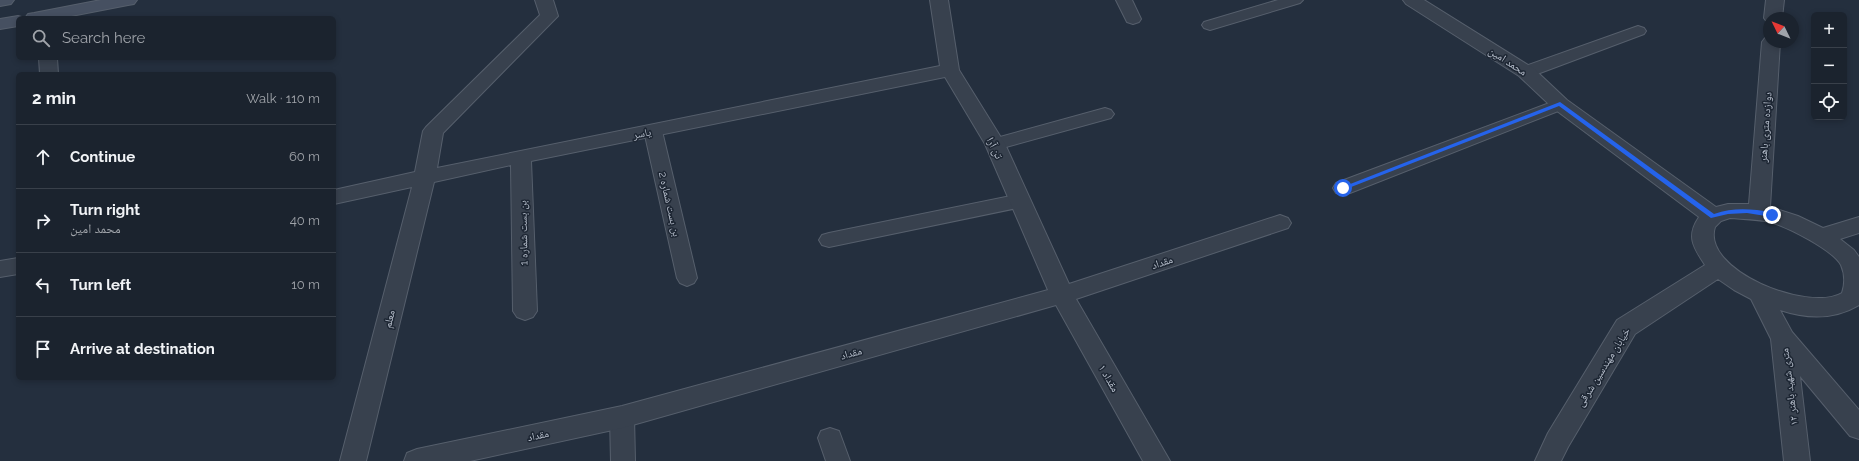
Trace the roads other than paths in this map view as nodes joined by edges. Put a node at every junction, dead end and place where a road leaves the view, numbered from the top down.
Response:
1 (5, 0) edge
2 (128, 0) edge
3 (544, 0) edge
4 (939, 0) edge
5 (1124, 0) edge
6 (1295, 0) edge
7 (1412, 0) edge
8 (1775, 0) edge
9 (0, 1) edge
10 (1774, 12) edge
11 (48, 16) edge
12 (1133, 20) dead end
13 (16, 21) edge
14 (0, 24) edge
15 (1210, 25) dead end
16 (1638, 31) dead end
17 (1771, 48) edge
18 (48, 60) edge
19 (950, 70) junction
20 (49, 72) edge
21 (1526, 72) junction
22 (1560, 104) junction
23 (1105, 114) dead end
24 (653, 131) junction
25 (995, 144) junction
26 (521, 156) junction
27 (425, 176) junction
28 (1343, 188) dead end
29 (336, 196) edge
30 (1020, 201) junction
31 (1760, 213) junction
32 (1713, 216) junction
33 (1280, 223) dead end
34 (1859, 225) edge
35 (1822, 237) junction
36 (829, 240) dead end
37 (1855, 265) edge
38 (16, 266) edge
39 (1719, 267) junction
40 (0, 269) edge
41 (687, 278) dead end
42 (1760, 294) junction
43 (1062, 295) junction
44 (525, 311) dead end
45 (1783, 339) junction
46 (622, 417) junction
47 (1859, 428) edge
48 (830, 438) dead end
49 (353, 461) edge
50 (417, 461) edge
51 (623, 461) edge
52 (838, 461) edge
53 (1157, 461) edge
54 (1548, 461) edge
55 (1797, 461) edge

1 - 9 main road
2 - 11 main road
3 - 27 street, معلم
4 - 19 street, تن آرا
5 - 12 lane
6 - 15 lane
7 - 21 street, محمد امین
8 - 10 street
13 - 14 main road
16 - 21 lane
17 - 31 street, دوازده متری باهنر
18 - 20 street
19 - 24 street, یاسر
19 - 25 street, تن آرا
21 - 22 street, محمد امین
22 - 28 lane
22 - 32 street, محمد امین
23 - 25 lane
24 - 26 street, یاسر
24 - 41 lane, بن بست شماره 2
25 - 30 street, تن آرا
26 - 27 street, یاسر
26 - 44 street, بن بست شماره 1
27 - 29 street, یاسر
27 - 49 street, معلم
30 - 36 lane
30 - 43 street, تن آرا
31 - 32 street
31 - 35 street
32 - 39 street
33 - 43 street, مقداد
34 - 35 street
35 - 37 street
37 - 42 street
38 - 40 street
39 - 42 street
39 - 54 street, خیابان مهندسین شرقی
42 - 45 street, ۱۲ متری شهید باهنر
43 - 46 street, مقداد
43 - 53 street, مقداد ۱
45 - 47 street
45 - 55 street, ۱۲ متری شهید باهنر
46 - 50 street, مقداد
46 - 51 lane
48 - 52 lane

